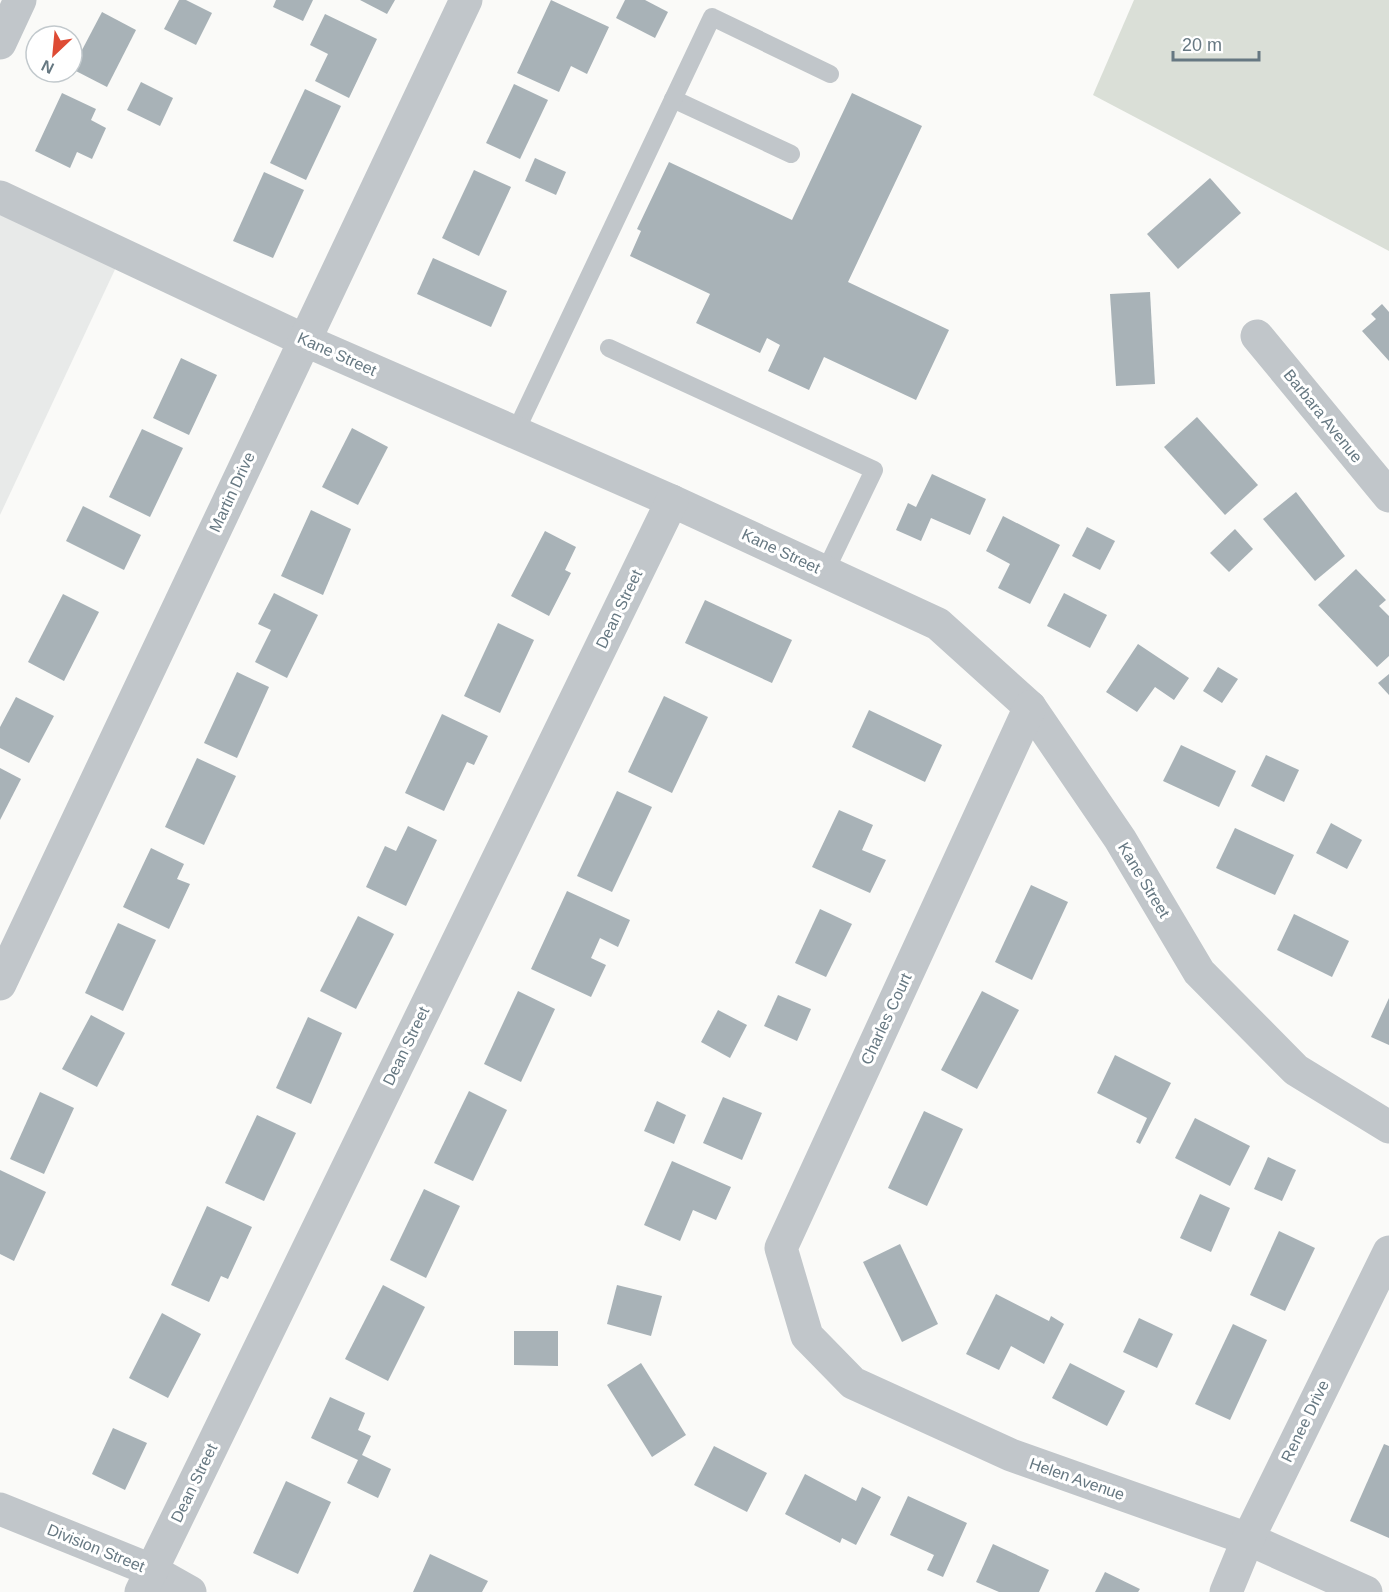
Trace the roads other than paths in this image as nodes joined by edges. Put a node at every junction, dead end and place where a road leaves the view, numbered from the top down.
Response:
1 (20, 0) edge
2 (466, 0) edge
3 (0, 44) edge
4 (830, 74) dead end
5 (673, 99) junction
6 (791, 153) dead end
7 (0, 197) edge
8 (1257, 336) dead end
9 (304, 340) junction
10 (609, 348) dead end
11 (516, 433) junction
12 (1389, 496) edge
13 (672, 501) junction
14 (825, 572) junction
15 (1030, 707) junction
16 (0, 984) edge
17 (1389, 1127) edge
18 (1389, 1252) edge
19 (807, 1336) joint
20 (0, 1509) edge
21 (1248, 1539) junction
22 (146, 1581) edge
23 (190, 1592) edge
24 (1226, 1592) edge
25 (1366, 1592) edge

1 - 3 street
2 - 9 street, Martin Drive
4 - 5 lane
5 - 6 lane
5 - 11 lane
7 - 9 street, Kane Street
8 - 12 street, Barbara Avenue
9 - 11 street, Kane Street
9 - 16 street, Martin Drive
10 - 14 lane
11 - 13 street, Kane Street
13 - 14 street, Kane Street
13 - 22 street, Dean Street
14 - 15 street, Kane Street
15 - 17 street, Kane Street
15 - 19 street, Charles Court
18 - 21 street, Renee Drive
19 - 21 street, Helen Avenue
20 - 22 street, Division Street
21 - 24 street, Renee Drive
21 - 25 street, Helen Avenue
22 - 23 street, Division Street

